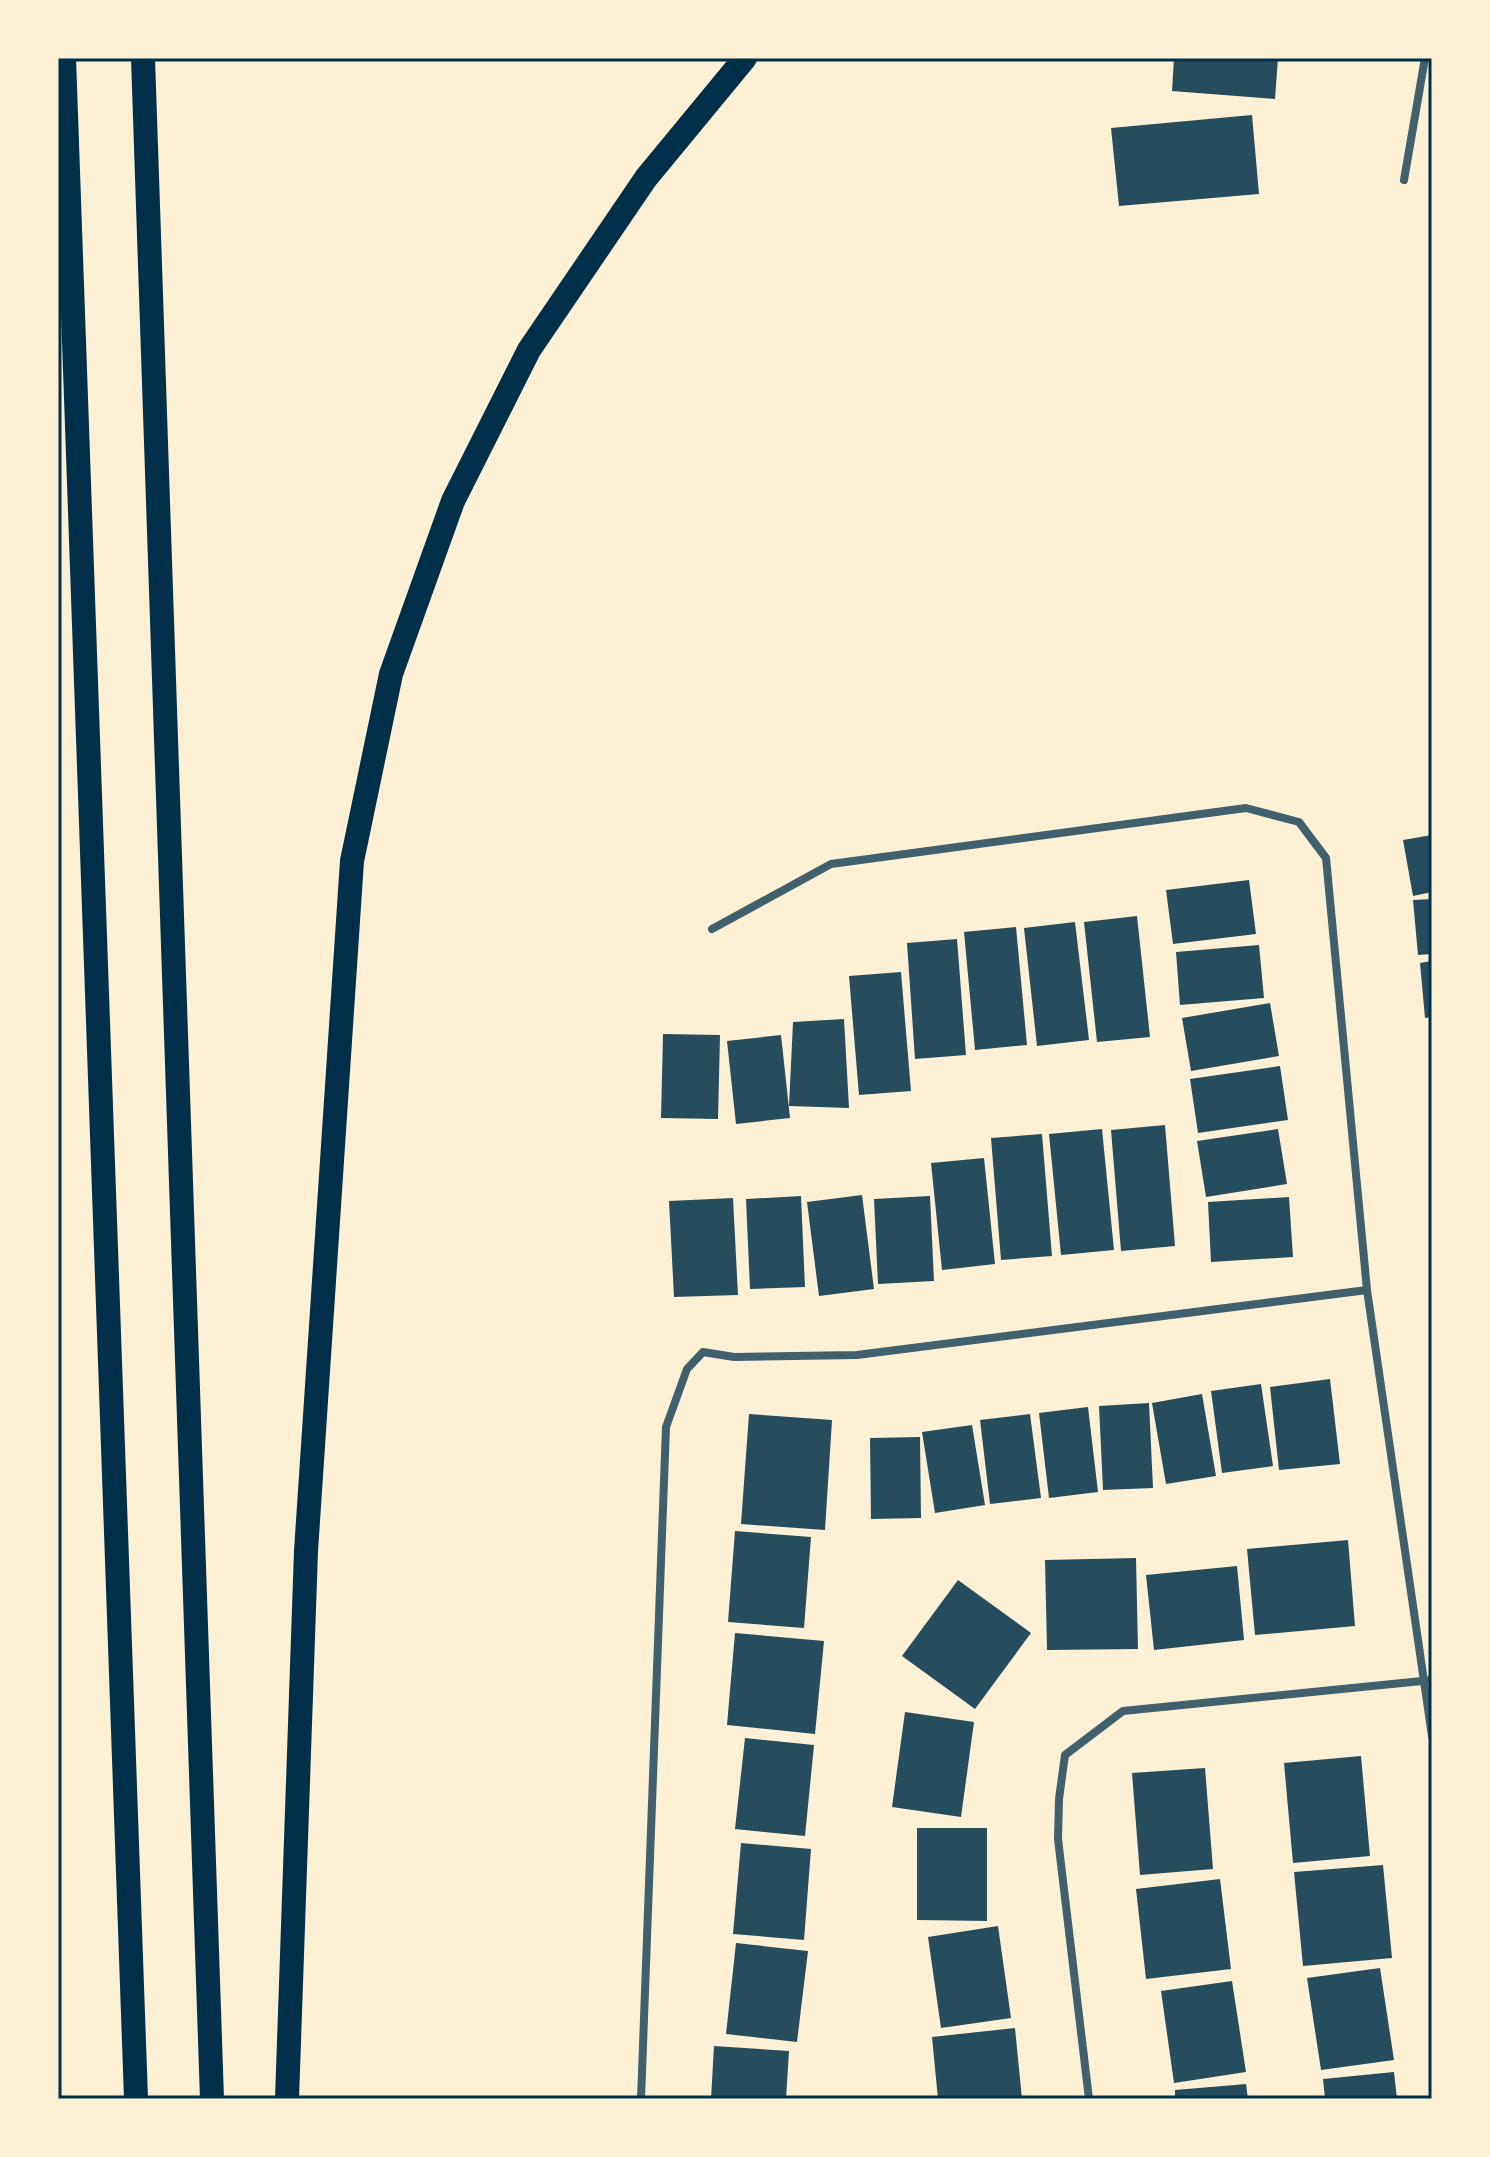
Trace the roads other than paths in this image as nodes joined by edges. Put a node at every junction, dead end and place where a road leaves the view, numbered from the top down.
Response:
1 (64, 58) edge
2 (143, 58) edge
3 (745, 58) edge
4 (1425, 58) edge
5 (1404, 180) dead end
6 (712, 929) dead end
7 (1367, 1290) junction
8 (1429, 1681) edge
9 (1432, 1736) edge
10 (136, 2099) edge
11 (212, 2099) edge
12 (287, 2099) edge
13 (641, 2099) edge
14 (1089, 2099) edge

1 - 10 highway
2 - 11 highway
3 - 12 highway
4 - 5 street
6 - 7 street
7 - 8 street
7 - 13 street
8 - 9 street
8 - 14 street

